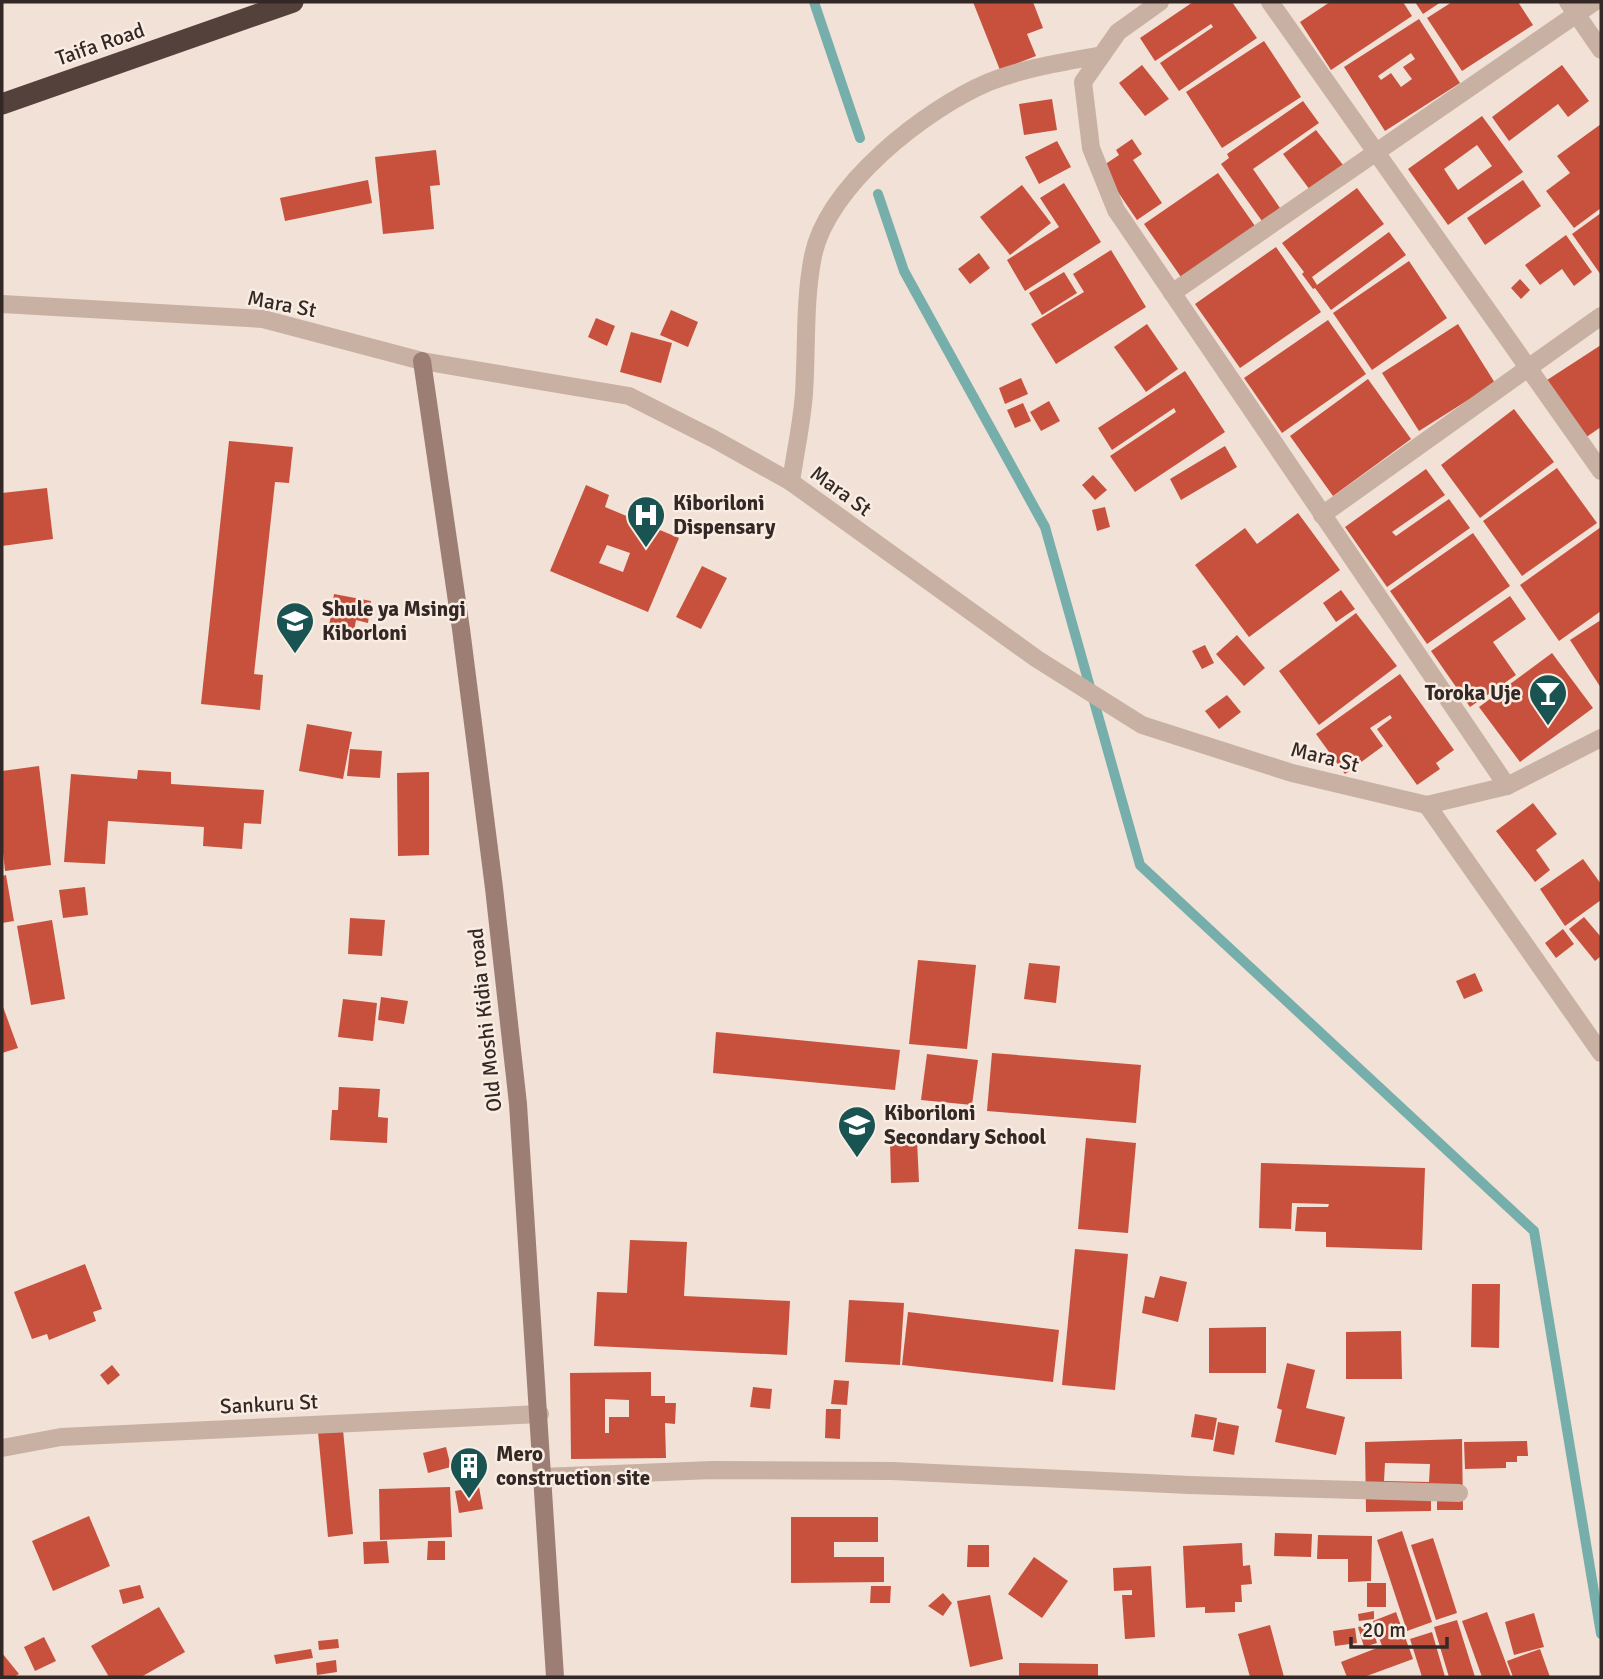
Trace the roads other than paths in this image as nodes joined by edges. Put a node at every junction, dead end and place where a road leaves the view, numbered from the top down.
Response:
1 (293, 2) edge
2 (1160, 2) edge
3 (1270, 2) edge
4 (1594, 2) edge
5 (1572, 8) edge
6 (1601, 50) edge
7 (1102, 55) junction
8 (2, 104) edge
9 (1376, 151) junction
10 (1172, 293) junction
11 (2, 304) edge
12 (1601, 316) edge
13 (422, 361) junction
14 (1528, 368) junction
15 (1601, 471) edge
16 (791, 482) junction
17 (1322, 515) junction
18 (1601, 738) edge
19 (1507, 786) junction
20 (1427, 805) junction
21 (1601, 1053) edge
22 (540, 1414) junction
23 (2, 1448) edge
24 (542, 1477) junction
25 (1459, 1493) dead end
26 (555, 1677) edge

1 - 8 highway, Taifa Road
2 - 7 street
3 - 9 street
4 - 5 street
5 - 6 street
5 - 9 street
7 - 10 street
7 - 16 street
9 - 10 street
9 - 14 street
10 - 17 street
11 - 13 street, Mara St
12 - 14 street
13 - 16 street, Mara St
13 - 22 street, Old Moshi Kidia road
14 - 15 street
14 - 17 street
16 - 20 street, Mara St
17 - 19 street
18 - 19 street, Mara St
19 - 20 street, Mara St
20 - 21 street
22 - 23 street, Sankuru St
22 - 24 street, Old Moshi Kidia road
24 - 25 street
24 - 26 street, Old Moshi Kidia road

